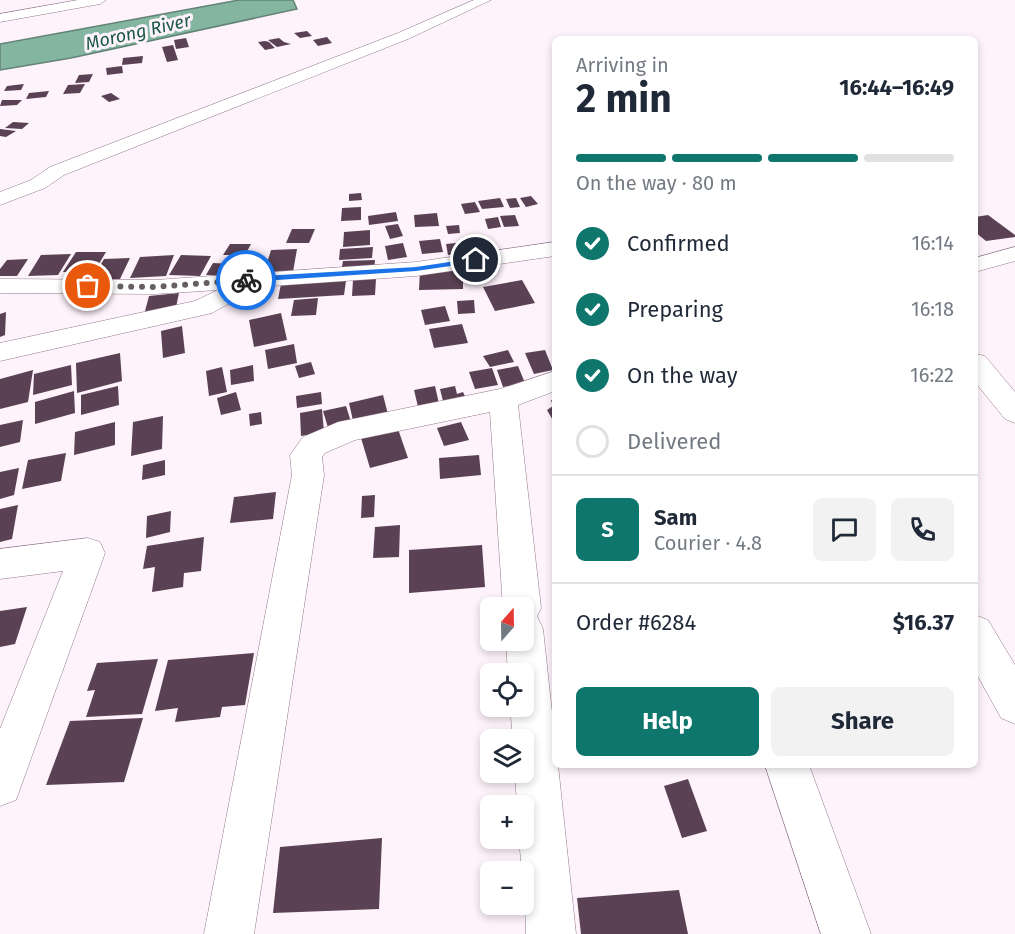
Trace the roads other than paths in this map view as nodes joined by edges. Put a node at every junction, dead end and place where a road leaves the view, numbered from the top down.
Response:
1 (100, 0) edge
2 (485, 0) edge
3 (0, 18) edge
4 (0, 200) edge
5 (552, 249) edge
6 (1015, 254) edge
7 (978, 264) edge
8 (261, 278) junction
9 (0, 286) edge
10 (0, 352) edge
11 (978, 367) edge
12 (552, 382) edge
13 (503, 399) junction
14 (1015, 412) edge
15 (0, 564) edge
16 (521, 597) edge
17 (978, 638) edge
18 (526, 651) edge
19 (1015, 704) edge
20 (788, 768) edge
21 (0, 784) edge
22 (229, 934) edge
23 (551, 934) edge
24 (846, 934) edge

1 - 3 street
2 - 4 street
5 - 8 street
6 - 7 street
8 - 9 street
8 - 10 street
11 - 14 street
12 - 13 street
13 - 16 street
13 - 22 street
15 - 21 street
17 - 19 street
18 - 23 street
20 - 24 street

